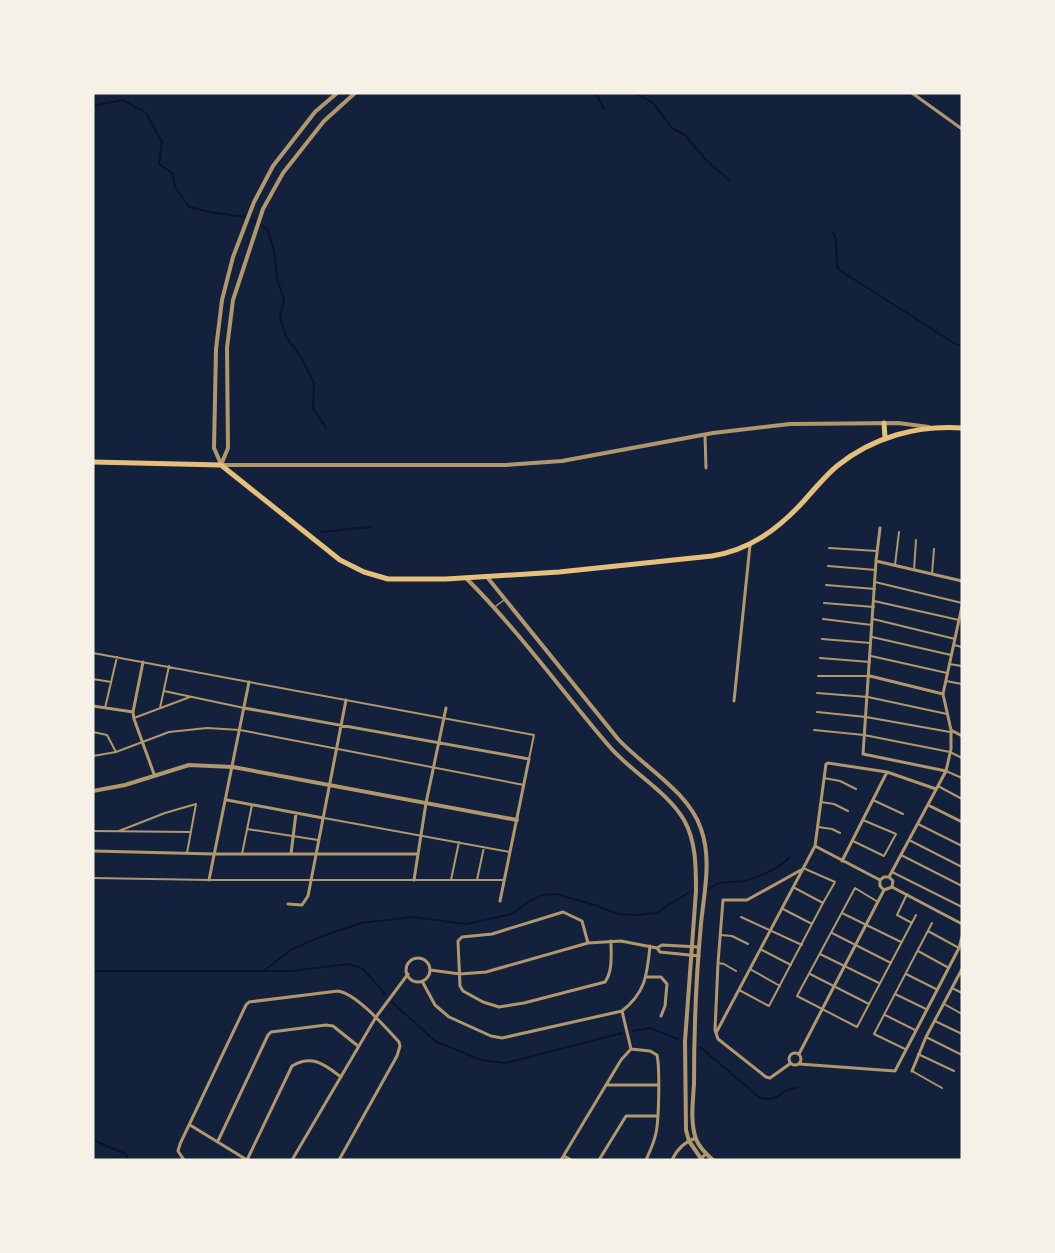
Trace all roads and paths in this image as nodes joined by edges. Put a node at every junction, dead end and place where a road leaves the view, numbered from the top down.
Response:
1 (336, 93) edge
2 (355, 93) edge
3 (912, 93) edge
4 (962, 129) edge
5 (227, 348) junction
6 (216, 349) junction
7 (884, 423) junction
8 (933, 427) junction
9 (962, 428) edge
10 (705, 435) junction
11 (885, 438) junction
12 (93, 462) edge
13 (221, 465) junction
14 (706, 468) dead end
15 (880, 528) dead end
16 (899, 532) dead end
17 (916, 540) dead end
18 (750, 544) junction
19 (829, 548) dead end
20 (934, 549) dead end
21 (877, 552) junction
22 (876, 561) junction
23 (828, 566) dead end
24 (895, 566) junction
25 (876, 570) junction
26 (914, 570) junction
27 (932, 574) junction
28 (487, 577) junction
29 (466, 578) junction
30 (962, 581) edge
31 (875, 582) junction
32 (826, 585) dead end
33 (875, 589) junction
34 (505, 599) junction
35 (874, 601) junction
36 (824, 603) dead end
37 (493, 607) junction
38 (874, 607) junction
39 (962, 607) edge
40 (873, 619) junction
41 (823, 620) dead end
42 (959, 620) junction
43 (873, 625) junction
44 (960, 628) edge
45 (872, 637) junction
46 (822, 639) dead end
47 (955, 639) junction
48 (872, 643) junction
49 (954, 645) junction
50 (962, 647) edge
51 (93, 652) edge
52 (951, 655) junction
53 (871, 656) junction
54 (117, 657) junction
55 (820, 658) dead end
56 (143, 662) junction
57 (870, 662) junction
58 (949, 663) junction
59 (169, 666) junction
60 (962, 666) edge
61 (947, 673) junction
62 (818, 676) dead end
63 (870, 676) junction
64 (93, 679) edge
65 (946, 681) junction
66 (111, 682) junction
67 (249, 682) junction
68 (962, 684) edge
69 (164, 691) junction
70 (817, 693) dead end
71 (943, 694) junction
72 (190, 697) junction
73 (868, 697) junction
74 (346, 700) junction
75 (734, 701) dead end
76 (93, 706) edge
77 (105, 708) junction
78 (244, 708) junction
79 (446, 708) dead end
80 (160, 709) junction
81 (133, 712) junction
82 (817, 712) dead end
83 (948, 714) junction
84 (866, 717) junction
85 (134, 718) junction
86 (444, 719) junction
87 (341, 724) junction
88 (240, 730) junction
89 (814, 730) dead end
90 (951, 731) junction
91 (93, 732) edge
92 (864, 735) junction
93 (962, 735) edge
94 (438, 741) junction
95 (143, 742) junction
96 (336, 749) junction
97 (116, 752) junction
98 (950, 752) junction
99 (93, 756) edge
100 (962, 758) edge
101 (529, 759) junction
102 (232, 767) junction
103 (434, 767) junction
104 (946, 771) junction
105 (887, 772) junction
106 (154, 774) junction
107 (824, 778) junction
108 (962, 778) edge
109 (330, 785) junction
110 (524, 785) junction
111 (937, 788) junction
112 (856, 789) dead end
113 (93, 791) edge
114 (872, 799) junction
115 (962, 799) edge
116 (226, 800) junction
117 (821, 802) junction
118 (426, 803) junction
119 (252, 805) junction
120 (928, 805) junction
121 (848, 811) dead end
122 (296, 813) junction
123 (903, 814) dead end
124 (323, 818) junction
125 (863, 819) junction
126 (517, 820) junction
127 (962, 822) edge
128 (918, 824) junction
129 (818, 827) junction
130 (247, 829) junction
131 (93, 831) edge
132 (119, 831) junction
133 (191, 832) junction
134 (840, 833) dead end
135 (420, 834) junction
136 (295, 836) junction
137 (319, 840) junction
138 (853, 840) junction
139 (909, 840) junction
140 (459, 842) junction
141 (815, 846) junction
142 (962, 846) edge
143 (484, 847) junction
144 (93, 851) edge
145 (510, 852) junction
146 (187, 853) junction
147 (214, 854) junction
148 (242, 854) junction
149 (291, 854) junction
150 (316, 854) junction
151 (418, 854) junction
152 (901, 855) junction
153 (842, 861) junction
154 (962, 867) edge
155 (803, 868) junction
156 (892, 872) junction
157 (889, 877) junction
158 (93, 878) edge
159 (209, 880) junction
160 (311, 880) junction
161 (414, 880) junction
162 (451, 880) junction
163 (477, 880) junction
164 (504, 880) junction
165 (880, 880) junction
166 (962, 886) edge
167 (793, 887) junction
168 (892, 887) junction
169 (884, 890) junction
170 (907, 894) junction
171 (500, 901) dead end
172 (878, 902) junction
173 (823, 903) junction
174 (288, 904) dead end
175 (962, 907) edge
176 (782, 908) junction
177 (842, 912) junction
178 (916, 915) dead end
179 (741, 916) dead end
180 (912, 922) junction
181 (932, 923) dead end
182 (813, 924) junction
183 (962, 924) edge
184 (866, 925) junction
185 (771, 929) junction
186 (831, 932) junction
187 (928, 932) junction
188 (721, 935) junction
189 (962, 937) edge
190 (611, 941) junction
191 (902, 942) junction
192 (588, 943) junction
193 (748, 944) dead end
194 (802, 945) junction
195 (650, 946) junction
196 (855, 946) junction
197 (693, 947) junction
198 (699, 947) junction
199 (657, 948) junction
200 (959, 948) junction
201 (760, 949) junction
202 (918, 951) junction
203 (820, 954) junction
204 (692, 956) junction
205 (699, 956) junction
206 (718, 963) junction
207 (891, 963) junction
208 (791, 966) junction
209 (844, 966) junction
210 (949, 968) junction
211 (750, 969) junction
212 (430, 970) junction
213 (736, 971) dead end
214 (962, 971) edge
215 (408, 974) junction
216 (460, 974) junction
217 (809, 974) junction
218 (906, 974) junction
219 (646, 977) junction
220 (422, 981) junction
221 (879, 983) junction
222 (780, 986) junction
223 (834, 987) junction
224 (952, 988) junction
225 (936, 989) junction
226 (739, 990) junction
227 (962, 993) edge
228 (895, 994) junction
229 (869, 1004) junction
230 (944, 1004) junction
231 (822, 1009) junction
232 (926, 1009) junction
233 (622, 1011) junction
234 (962, 1014) edge
235 (885, 1015) junction
236 (661, 1016) dead end
237 (376, 1017) junction
238 (935, 1021) junction
239 (915, 1030) junction
240 (716, 1033) junction
241 (962, 1034) edge
242 (927, 1037) junction
243 (358, 1046) junction
244 (631, 1049) junction
245 (906, 1050) junction
246 (799, 1054) junction
247 (918, 1054) junction
248 (962, 1055) edge
249 (791, 1063) junction
250 (799, 1064) junction
251 (912, 1071) joint
252 (954, 1071) dead end
253 (341, 1077) junction
254 (606, 1085) junction
255 (658, 1085) junction
256 (942, 1088) dead end
257 (657, 1116) junction
258 (190, 1125) junction
259 (696, 1138) junction
260 (218, 1141) junction
261 (688, 1141) junction
262 (706, 1154) junction
263 (563, 1158) edge
264 (184, 1160) edge
265 (247, 1160) edge
266 (292, 1160) edge
267 (339, 1160) edge
268 (571, 1160) edge
269 (599, 1160) edge
270 (646, 1160) edge
271 (672, 1160) edge
272 (701, 1160) edge
273 (713, 1160) edge

1 - 6 street
2 - 5 street
3 - 4 street
5 - 6 street
5 - 13 street
6 - 13 street
7 - 8 street
7 - 10 street
7 - 11 main road
8 - 9 main road
8 - 11 main road
10 - 13 street
10 - 14 street
11 - 18 main road
12 - 13 main road
13 - 29 main road
15 - 21 street
16 - 24 street
17 - 26 street
18 - 28 main road
18 - 75 street
19 - 21 street
20 - 27 street
21 - 22 street
22 - 24 street
22 - 25 street
23 - 25 street
24 - 26 street
25 - 31 street
26 - 27 street
27 - 30 street
28 - 29 main road
28 - 34 street
29 - 37 street
31 - 33 street
31 - 39 street
32 - 33 street
33 - 35 street
34 - 37 lane
34 - 198 street
35 - 38 street
35 - 42 street
36 - 38 street
37 - 197 street
38 - 40 street
39 - 42 street
40 - 43 street
40 - 47 street
41 - 43 street
42 - 44 street
43 - 45 street
44 - 47 street
45 - 48 street
45 - 52 street
46 - 48 street
47 - 49 street
48 - 53 street
49 - 50 street
49 - 52 street
51 - 54 street
52 - 58 street
53 - 57 street
53 - 61 street
54 - 56 street
54 - 66 street
55 - 57 street
56 - 59 street
56 - 81 street
57 - 63 street
58 - 60 street
58 - 61 street
59 - 67 street
59 - 69 street
61 - 65 street
62 - 63 street
63 - 71 street
63 - 73 street
64 - 66 street
65 - 68 street
65 - 71 street
66 - 77 street
67 - 74 street
67 - 78 street
69 - 72 street
69 - 80 street
70 - 73 street
71 - 83 street
72 - 78 street
72 - 80 street
73 - 83 street
73 - 84 street
74 - 86 street
74 - 87 street
76 - 77 street
77 - 81 street
78 - 87 street
78 - 88 street
79 - 86 street
80 - 85 street
81 - 85 street
82 - 84 street
83 - 90 street
84 - 90 street
84 - 92 street
85 - 95 street
86 - 94 street
86 - 101 street
87 - 94 street
87 - 96 street
88 - 95 street
88 - 96 street
88 - 102 street
89 - 92 street
90 - 93 street
90 - 98 street
91 - 97 street
92 - 98 street
92 - 104 street
94 - 101 street
94 - 103 street
95 - 97 street
95 - 106 street
96 - 103 street
96 - 109 street
97 - 99 street
98 - 100 street
98 - 104 street
101 - 110 street
102 - 106 street
102 - 109 street
102 - 116 street
103 - 110 street
103 - 118 street
104 - 108 street
104 - 111 street
105 - 107 street
105 - 111 street
105 - 114 street
106 - 113 street
107 - 112 street
107 - 117 street
109 - 118 street
109 - 124 street
110 - 126 street
111 - 115 street
111 - 120 street
114 - 123 street
114 - 125 street
116 - 119 street
116 - 147 street
117 - 121 street
117 - 129 street
118 - 126 street
118 - 135 street
119 - 122 street
119 - 130 street
120 - 127 street
120 - 128 street
122 - 124 street
122 - 136 street
124 - 135 street
124 - 137 street
125 - 138 street
125 - 138 street
126 - 145 street
128 - 139 street
128 - 142 street
129 - 134 street
129 - 141 street
130 - 136 street
130 - 148 street
131 - 132 street
132 - 133 street
132 - 133 street
133 - 146 street
135 - 140 street
135 - 151 street
136 - 137 street
136 - 149 street
137 - 150 street
138 - 153 street
139 - 152 street
139 - 154 street
140 - 143 street
140 - 162 street
141 - 153 street
141 - 155 street
143 - 145 street
143 - 163 street
144 - 146 street
145 - 164 street
146 - 147 street
147 - 148 street
147 - 159 street
148 - 149 street
149 - 150 street
150 - 151 street
150 - 160 street
151 - 161 street
152 - 156 street
152 - 166 street
153 - 165 street
155 - 167 street
155 - 173 street
155 - 188 street
156 - 157 street
156 - 175 street
157 - 165 street
157 - 168 street
158 - 159 street
159 - 160 street
160 - 161 street
160 - 174 street
161 - 162 street
162 - 163 street
163 - 164 street
164 - 171 street
165 - 169 street
167 - 173 street
167 - 176 street
168 - 169 street
168 - 170 street
169 - 172 street
170 - 180 street
170 - 183 street
172 - 177 street
172 - 184 street
173 - 182 street
176 - 182 street
176 - 185 street
177 - 184 street
177 - 186 street
178 - 180 street
179 - 185 street
180 - 191 street
181 - 187 street
182 - 194 street
184 - 191 street
184 - 196 street
185 - 194 street
185 - 201 street
186 - 196 street
186 - 203 street
187 - 200 street
187 - 202 street
188 - 193 street
188 - 206 street
189 - 200 street
190 - 192 street
190 - 195 street
190 - 216 street
191 - 207 street
192 - 216 street
192 - 216 street
194 - 208 street
195 - 199 street
195 - 219 street
196 - 207 street
196 - 209 street
197 - 198 street
197 - 199 street
197 - 204 street
198 - 205 street
199 - 204 street
200 - 210 street
201 - 208 street
201 - 211 street
202 - 210 street
202 - 218 street
203 - 209 street
203 - 217 street
204 - 205 street
204 - 261 street
205 - 259 street
206 - 213 street
206 - 240 street
207 - 221 street
208 - 222 street
209 - 221 street
209 - 223 street
210 - 225 street
211 - 222 street
211 - 226 street
212 - 215 street
212 - 216 street
212 - 220 street
214 - 224 street
215 - 220 street
215 - 237 street
217 - 223 street
217 - 231 street
218 - 225 street
218 - 228 street
219 - 233 street
219 - 236 street
220 - 233 street
221 - 229 street
222 - 226 street
223 - 229 street
223 - 231 street
224 - 227 street
224 - 230 street
225 - 232 street
226 - 240 street
228 - 232 street
228 - 235 street
229 - 231 street
230 - 234 street
230 - 238 street
231 - 246 street
232 - 239 street
233 - 244 street
235 - 239 street
235 - 245 street
237 - 243 street
237 - 258 street
237 - 267 street
238 - 241 street
238 - 242 street
239 - 245 street
240 - 249 street
242 - 247 street
242 - 248 street
243 - 253 street
243 - 260 street
244 - 254 street
244 - 255 street
245 - 250 street
246 - 249 street
246 - 250 street
247 - 251 street
247 - 252 street
249 - 250 street
251 - 256 street
253 - 265 street
253 - 266 street
254 - 255 street
254 - 263 street
255 - 257 street
257 - 269 street
257 - 270 street
258 - 260 street
258 - 264 street
259 - 261 street
259 - 262 street
260 - 265 street
261 - 271 street
261 - 272 street
262 - 272 street
262 - 273 street
263 - 268 street

